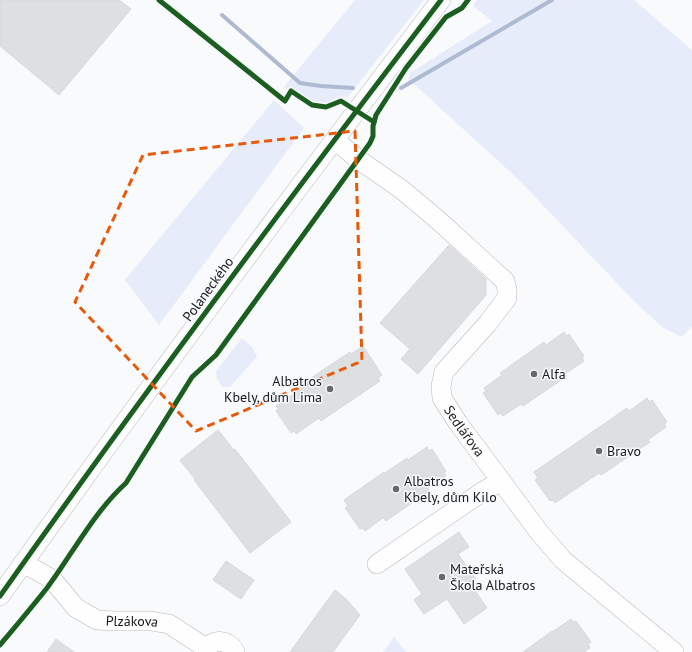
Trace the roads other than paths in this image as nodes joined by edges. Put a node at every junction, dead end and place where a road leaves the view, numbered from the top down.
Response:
1 (441, 0) edge
2 (335, 140) junction
3 (501, 481) junction
4 (23, 563) junction
5 (377, 564) dead end
6 (0, 596) edge
7 (205, 650) edge
8 (235, 652) edge
9 (674, 652) edge

1 - 2 street, Polaneckého
2 - 3 street, Sedlářova
2 - 4 street, Polaneckého
3 - 5 street
3 - 9 street, Sedlářova
4 - 6 street, Polaneckého
4 - 7 street, Plzákova
7 - 8 street, Plzákova

